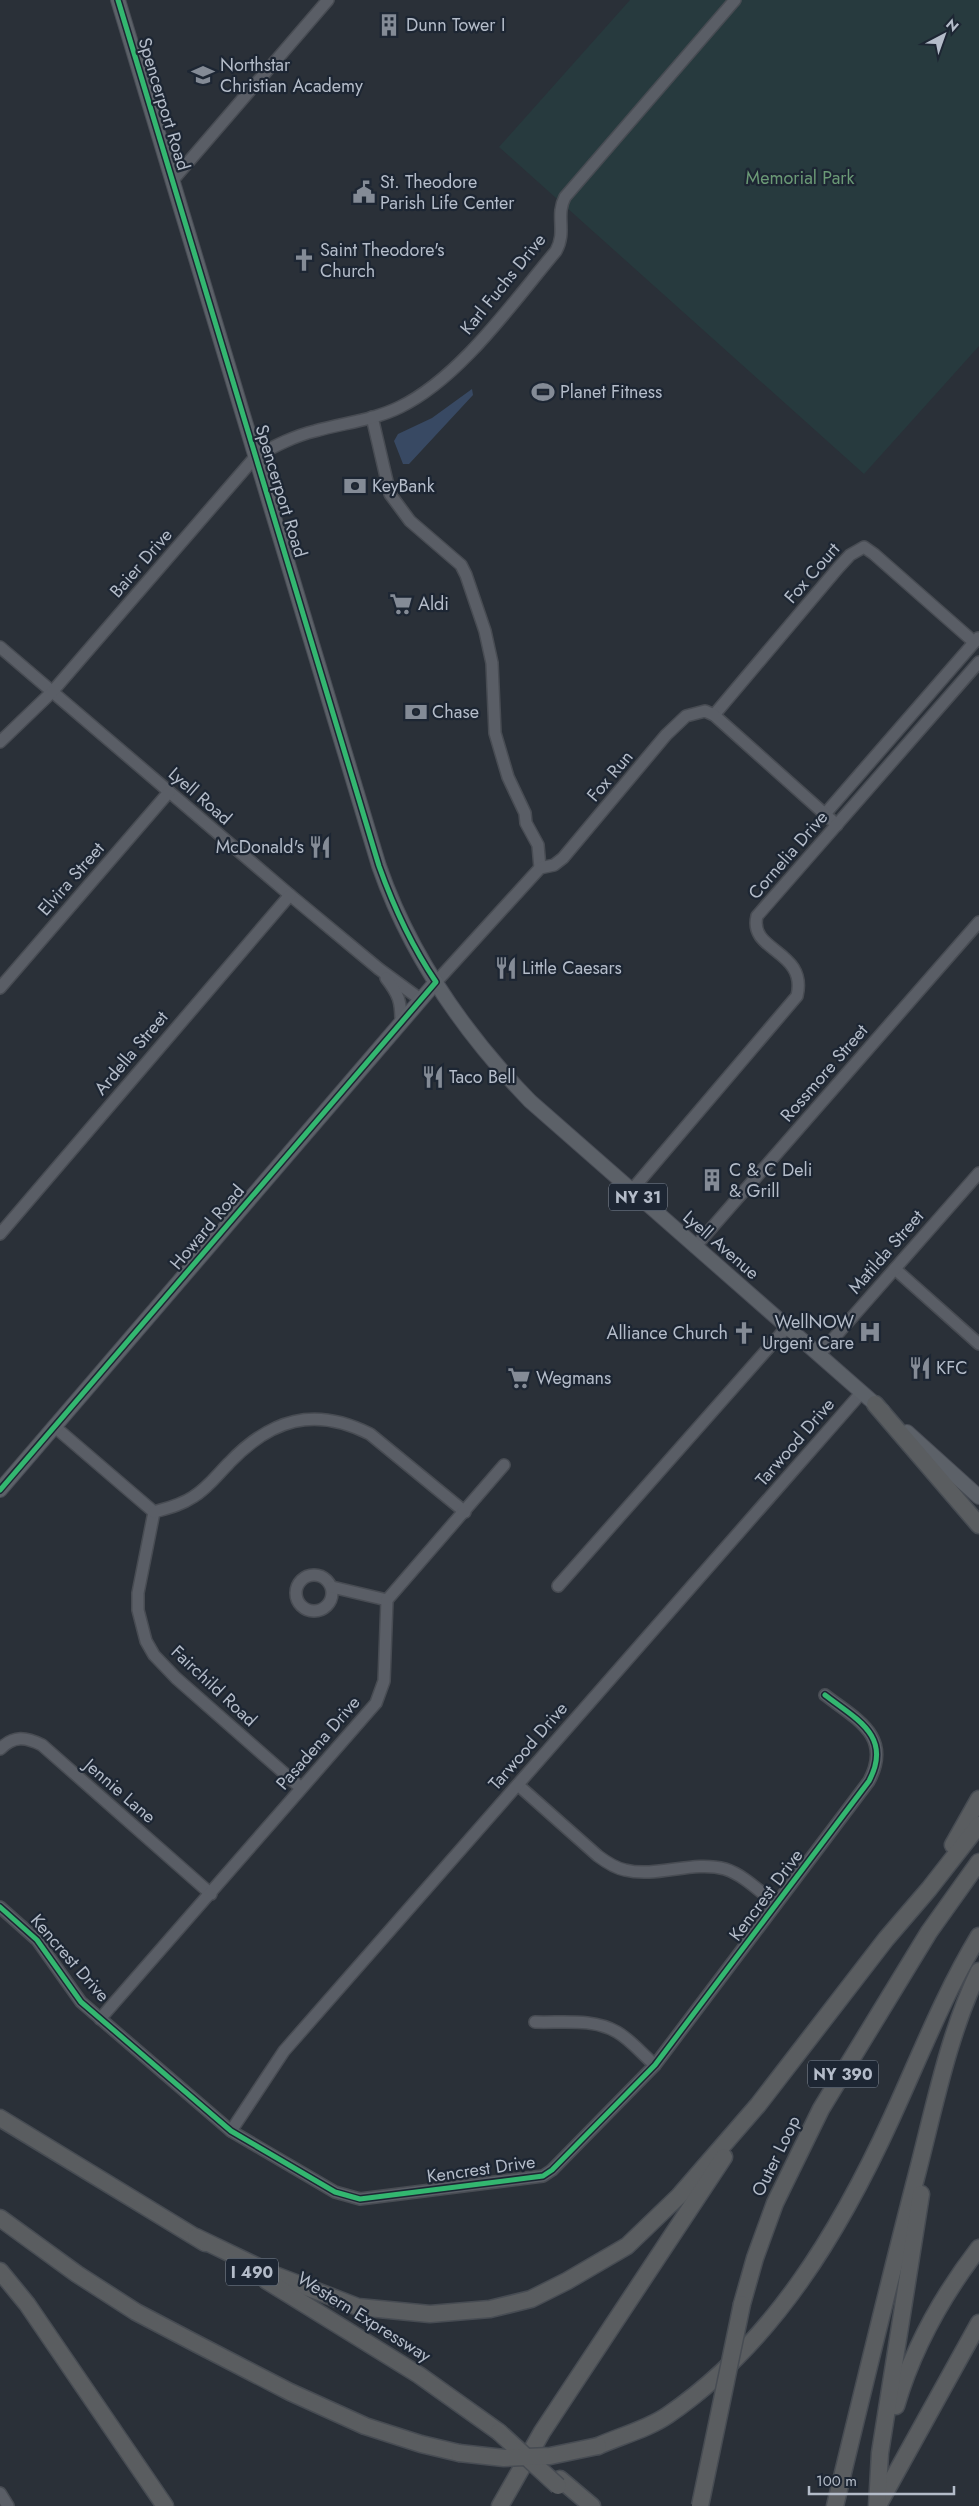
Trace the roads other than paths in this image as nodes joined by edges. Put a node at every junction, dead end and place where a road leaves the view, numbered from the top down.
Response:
1 (118, 0) edge
2 (328, 0) edge
3 (735, 0) edge
4 (172, 181) junction
5 (372, 417) junction
6 (256, 456) junction
7 (977, 639) edge
8 (0, 647) edge
9 (979, 662) edge
10 (52, 692) junction
11 (714, 715) junction
12 (0, 742) edge
13 (169, 792) junction
14 (825, 814) junction
15 (837, 825) junction
16 (540, 868) junction
17 (290, 895) junction
18 (979, 922) edge
19 (378, 969) junction
20 (436, 982) junction
21 (0, 988) edge
22 (420, 1000) junction
23 (401, 1022) junction
24 (979, 1172) edge
25 (632, 1192) junction
26 (0, 1234) edge
27 (695, 1247) junction
28 (895, 1269) junction
29 (787, 1327) junction
30 (979, 1344) edge
31 (819, 1355) junction
32 (862, 1392) junction
33 (875, 1404) junction
34 (55, 1427) junction
35 (504, 1466) dead end
36 (1, 1488) edge
37 (979, 1496) edge
38 (154, 1512) junction
39 (465, 1512) junction
40 (979, 1526) edge
41 (558, 1586) dead end
42 (332, 1587) dead end
43 (387, 1600) junction
44 (825, 1695) dead end
45 (0, 1749) edge
46 (518, 1785) junction
47 (301, 1788) junction
48 (979, 1799) edge
49 (979, 1825) edge
50 (979, 1862) edge
51 (929, 1889) junction
52 (211, 1894) junction
53 (776, 1904) junction
54 (0, 1908) edge
55 (979, 1936) edge
56 (979, 1971) edge
57 (100, 2019) junction
58 (535, 2022) dead end
59 (655, 2065) junction
60 (937, 2095) junction
61 (758, 2105) junction
62 (0, 2118) edge
63 (231, 2131) junction
64 (0, 2218) edge
65 (196, 2237) junction
66 (979, 2248) edge
67 (0, 2271) edge
68 (979, 2323) edge
69 (120, 2442) junction
70 (879, 2471) junction
71 (559, 2483) junction
72 (0, 2492) edge
73 (8, 2506) edge
74 (159, 2506) edge
75 (165, 2506) edge
76 (500, 2506) edge
77 (577, 2506) edge
78 (592, 2506) edge
79 (700, 2506) edge
80 (835, 2506) edge
81 (877, 2506) edge

1 - 4 main road, Spencerport Road / NY 31
2 - 4 street
3 - 5 street, Karl Fuchs Drive
4 - 6 main road, Spencerport Road / NY 31
5 - 6 street, Karl Fuchs Drive
5 - 16 street
6 - 10 street, Baier Drive
6 - 20 main road, Spencerport Road / NY 31
7 - 11 street, Fox Court
7 - 14 street
8 - 10 street, Lyell Road
9 - 15 street, Cornelia Drive
10 - 12 street, Baier Drive
10 - 13 street, Lyell Road
11 - 14 street
11 - 16 street, Fox Run
13 - 17 street, Lyell Road
13 - 21 street, Elvira Street
14 - 15 street
15 - 25 street, Cornelia Drive
16 - 20 street, Fox Run
17 - 19 street, Lyell Road
17 - 26 street, Ardella Street
18 - 27 street, Rossmore Street
19 - 22 street, Lyell Road
19 - 23 street, Lyell Road
20 - 22 main road, Howard Road
20 - 25 main road, Lyell Avenue / NY 31
22 - 23 main road, Howard Road
23 - 34 main road, Howard Road
24 - 28 street, Matilda Street
25 - 27 main road, Lyell Avenue / NY 31
27 - 29 main road, Lyell Avenue / NY 31
28 - 30 street
28 - 31 street, Matilda Street
29 - 31 main road, Lyell Avenue / NY 31
29 - 41 street
31 - 32 main road, Lyell Avenue / NY 31
32 - 33 main road, Lyell Avenue / NY 31
32 - 46 street, Tarwood Drive
33 - 37 main road, Lyell Avenue / NY 31
33 - 40 highway
34 - 36 main road, Howard Road
34 - 38 street
35 - 39 street
38 - 39 street
38 - 47 street, Fairchild Road
39 - 43 street
42 - 43 street
43 - 47 street, Pasadena Drive
44 - 53 street, Kencrest Drive
45 - 52 street, Jennie Lane
46 - 53 street
46 - 63 street, Tarwood Drive
47 - 52 street, Pasadena Drive
48 - 51 highway
49 - 51 highway
50 - 79 highway, Outer Loop / NY 390, bridge
51 - 61 highway
52 - 57 street, Pasadena Drive
53 - 59 street, Kencrest Drive
54 - 57 street, Kencrest Drive
55 - 64 highway, bridge
56 - 60 highway
57 - 63 street, Kencrest Drive
58 - 59 street
59 - 63 street, Kencrest Drive
60 - 70 highway
60 - 80 highway
61 - 65 highway
61 - 76 highway
62 - 65 highway, Western Expressway / I 490
65 - 71 highway, Western Expressway / I 490, bridge
66 - 70 highway
67 - 69 highway
68 - 81 highway
69 - 74 highway
69 - 75 highway
70 - 81 highway
71 - 77 highway
71 - 78 highway, Western Expressway / I 490
72 - 73 street

